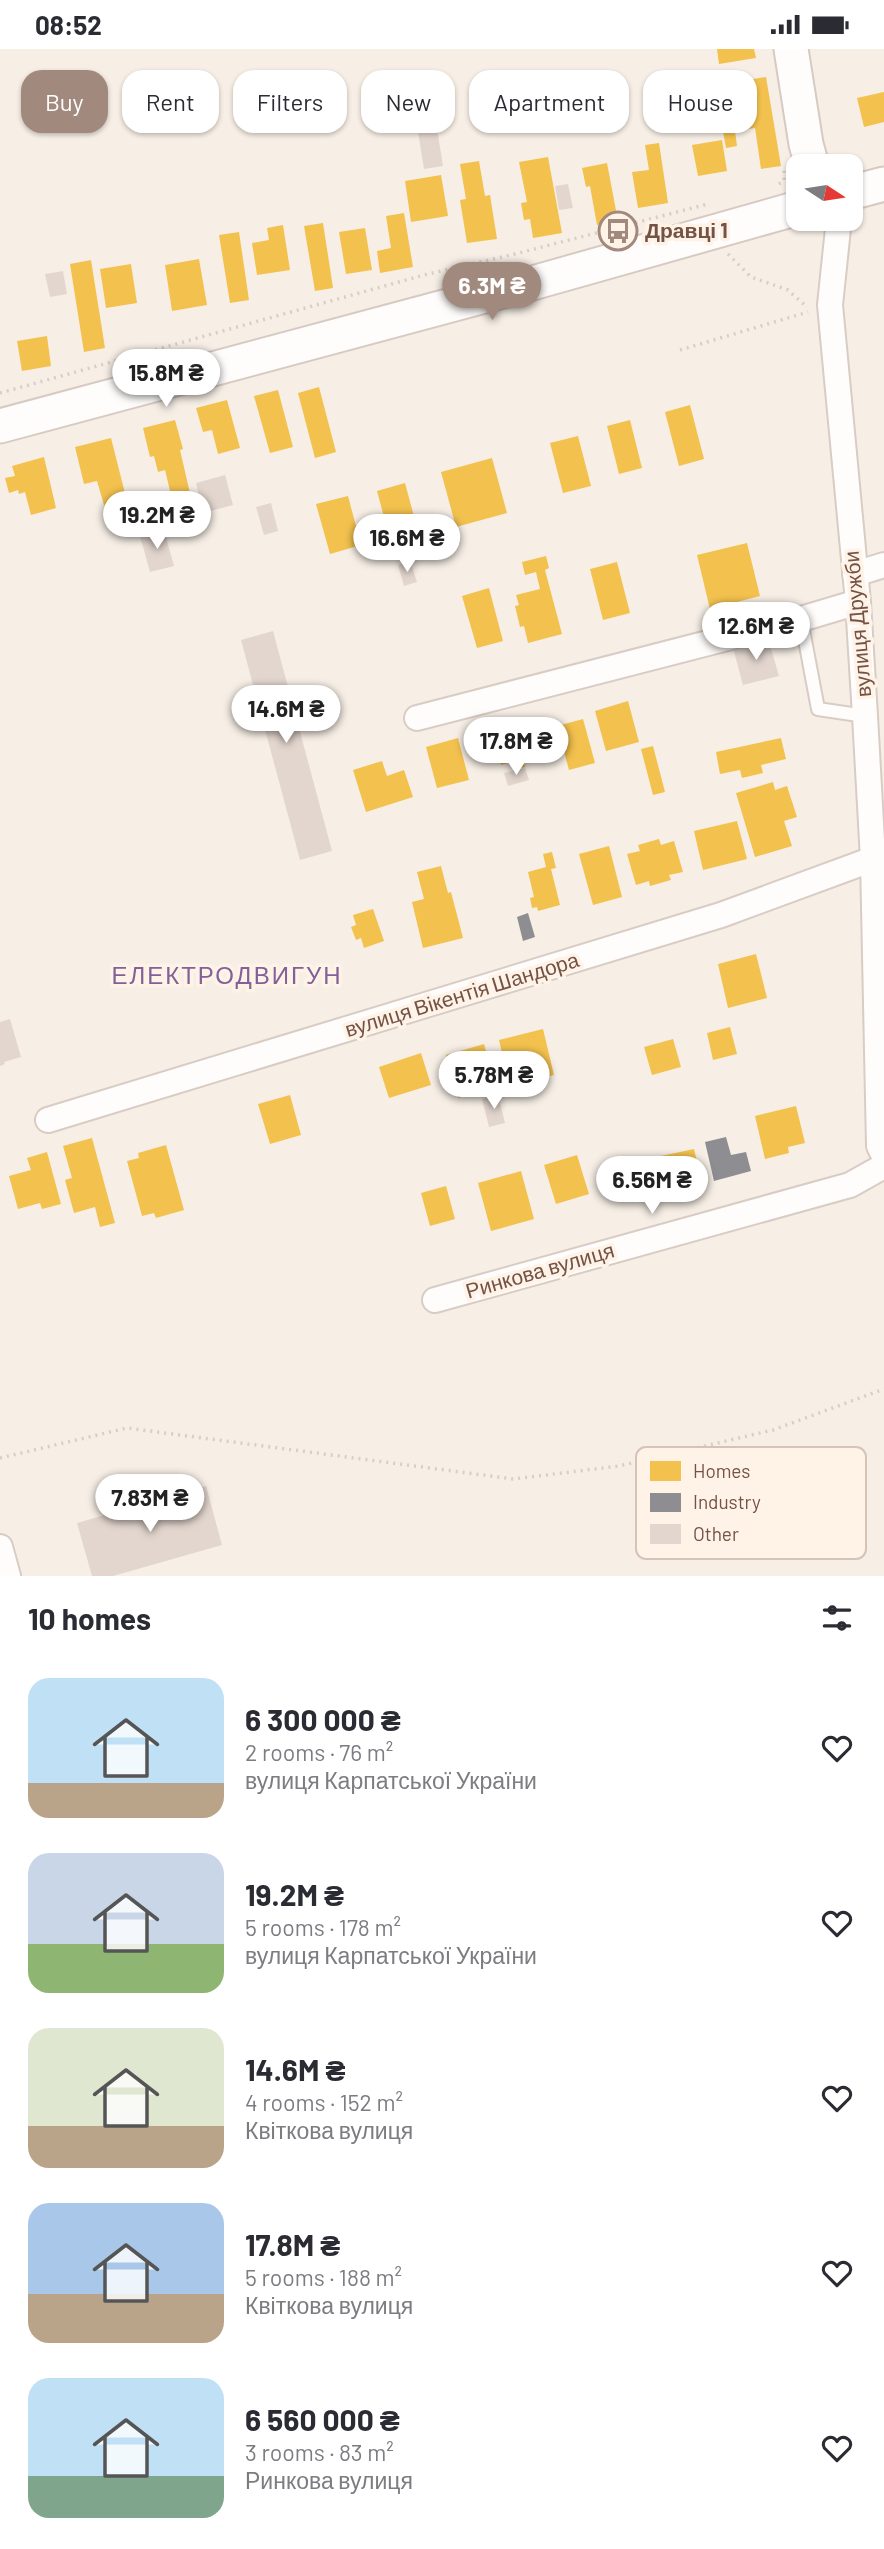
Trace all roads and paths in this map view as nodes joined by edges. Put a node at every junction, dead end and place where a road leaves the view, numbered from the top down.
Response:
1 (791, 49) edge
2 (806, 154) edge
3 (809, 154) edge
4 (884, 184) edge
5 (771, 188) dead end
6 (863, 190) edge
7 (786, 209) edge
8 (713, 217) junction
9 (838, 231) edge
10 (680, 350) dead end
11 (0, 393) edge
12 (0, 426) edge
13 (884, 565) edge
14 (855, 574) junction
15 (859, 602) junction
16 (801, 619) junction
17 (865, 716) junction
18 (417, 718) dead end
19 (878, 857) edge
20 (48, 1120) dead end
21 (884, 1156) edge
22 (884, 1166) edge
23 (435, 1300) dead end
24 (884, 1389) edge
25 (700, 1447) edge
26 (0, 1458) edge
27 (636, 1462) edge
28 (0, 1548) edge
29 (8, 1576) edge

1 - 3 main road
2 - 5 path
4 - 6 main road
7 - 8 main road
8 - 10 path
8 - 11 path
8 - 12 main road
9 - 14 street, вулиця Дружби
13 - 14 street
14 - 15 street, вулиця Дружби
15 - 16 street
15 - 17 street, вулиця Дружби
16 - 17 lane
16 - 18 street
17 - 19 street, вулиця Дружби
19 - 20 street, вулиця Вікентія Шандора
19 - 21 street, вулиця Дружби
22 - 23 street, Ринкова вулиця
24 - 25 path
26 - 27 path
28 - 29 street

